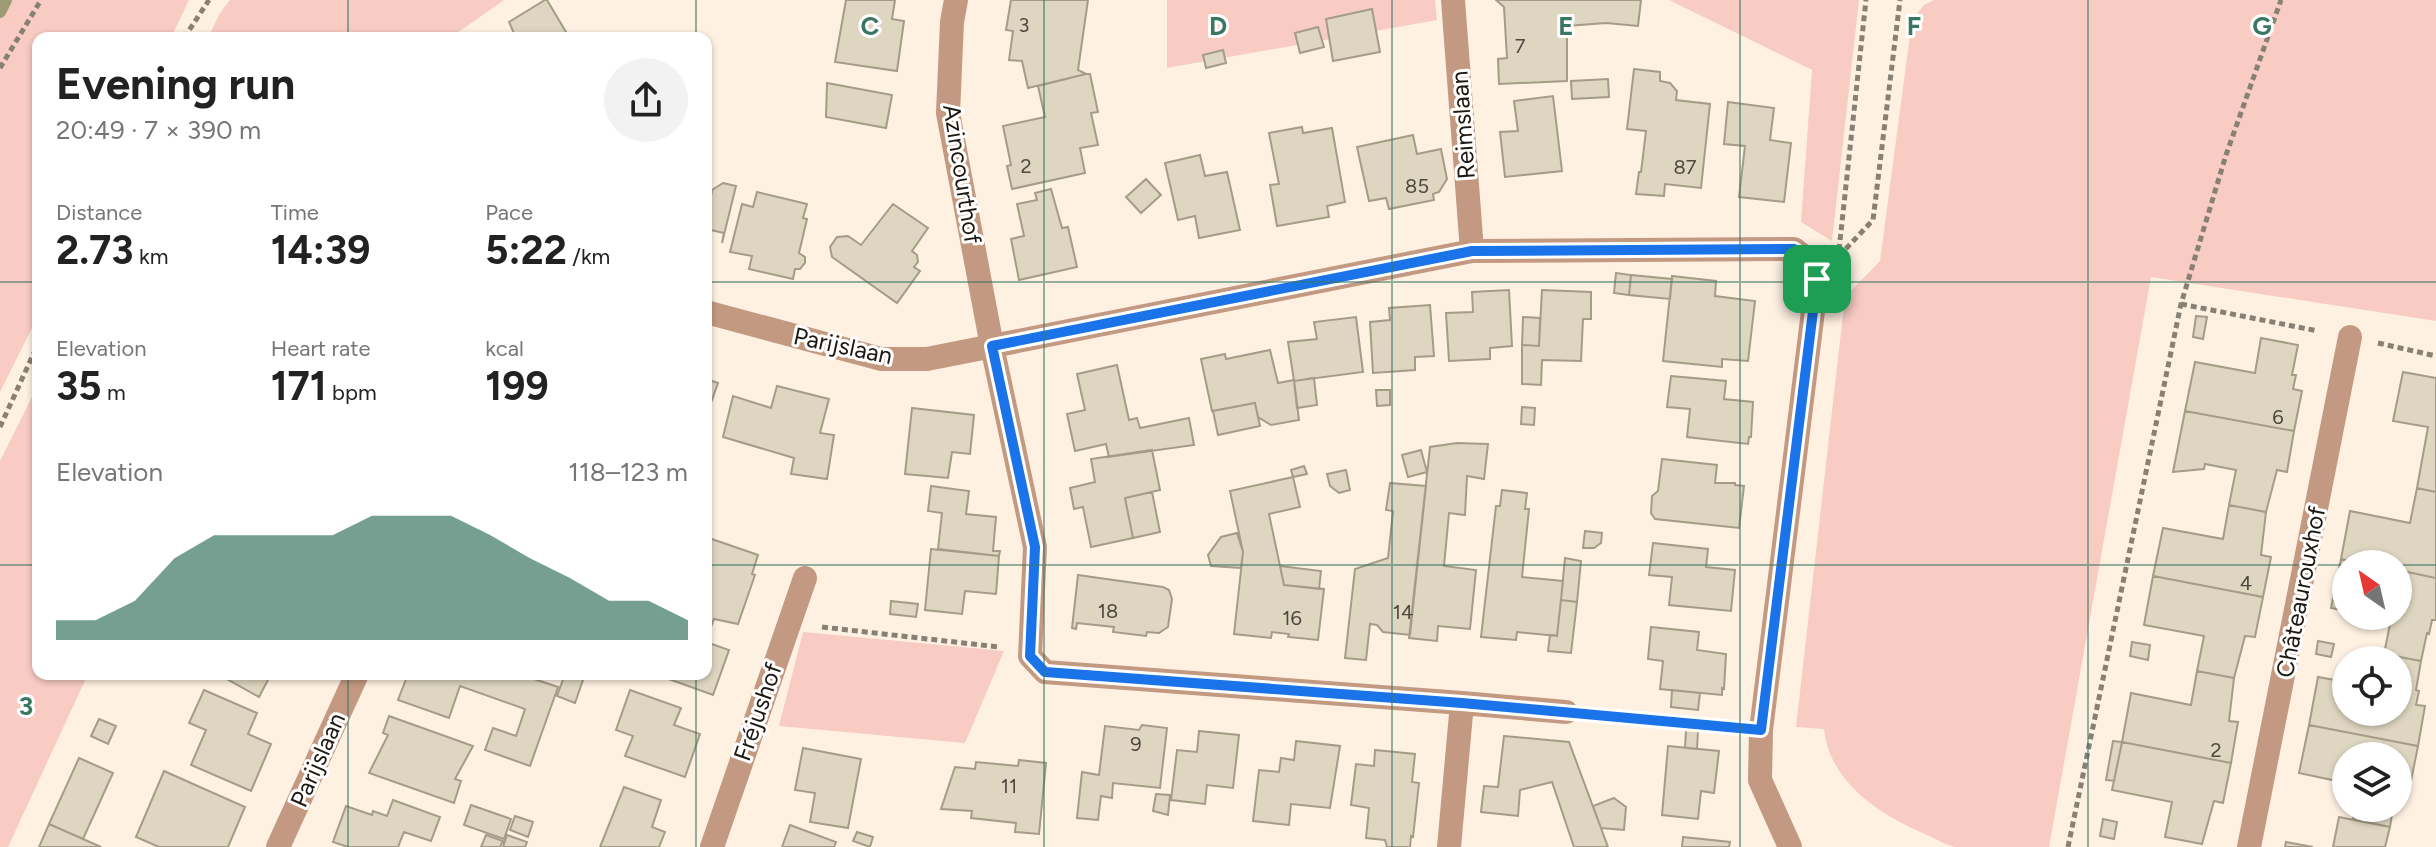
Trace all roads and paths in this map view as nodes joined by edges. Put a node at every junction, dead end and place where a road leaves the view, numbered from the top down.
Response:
1 (41, 0) edge
2 (209, 0) edge
3 (956, 0) edge
4 (1453, 0) edge
5 (1866, 0) edge
6 (1900, 0) edge
7 (2281, 0) edge
8 (188, 32) edge
9 (0, 68) edge
10 (1472, 251) junction
11 (2181, 304) junction
12 (712, 314) edge
13 (2350, 337) junction
14 (992, 346) junction
15 (2436, 356) edge
16 (32, 357) edge
17 (0, 427) edge
18 (805, 578) dead end
19 (789, 623) junction
20 (1030, 656) junction
21 (354, 680) edge
22 (1462, 703) junction
23 (1566, 712) joint
24 (1761, 730) junction
25 (278, 847) edge
26 (712, 847) edge
27 (1449, 847) edge
28 (1790, 847) edge
29 (2068, 847) edge
30 (2249, 847) edge

1 - 9 path
2 - 8 path
3 - 14 street, Azincourthof
4 - 10 street, Reimslaan
5 - 6 path
7 - 11 path
10 - 14 street, Parijslaan
10 - 24 street, Parijslaan
11 - 13 path
11 - 29 path
12 - 14 street, Parijslaan
13 - 15 path
13 - 30 street, Châteaurouxhof
14 - 20 street, Azincourthof
16 - 17 path
18 - 19 street, Fréjushof
19 - 20 path
19 - 26 street, Fréjushof
20 - 22 street
21 - 25 street, Parijslaan
22 - 23 street
22 - 27 street
23 - 24 path
24 - 28 street, Parijslaan

